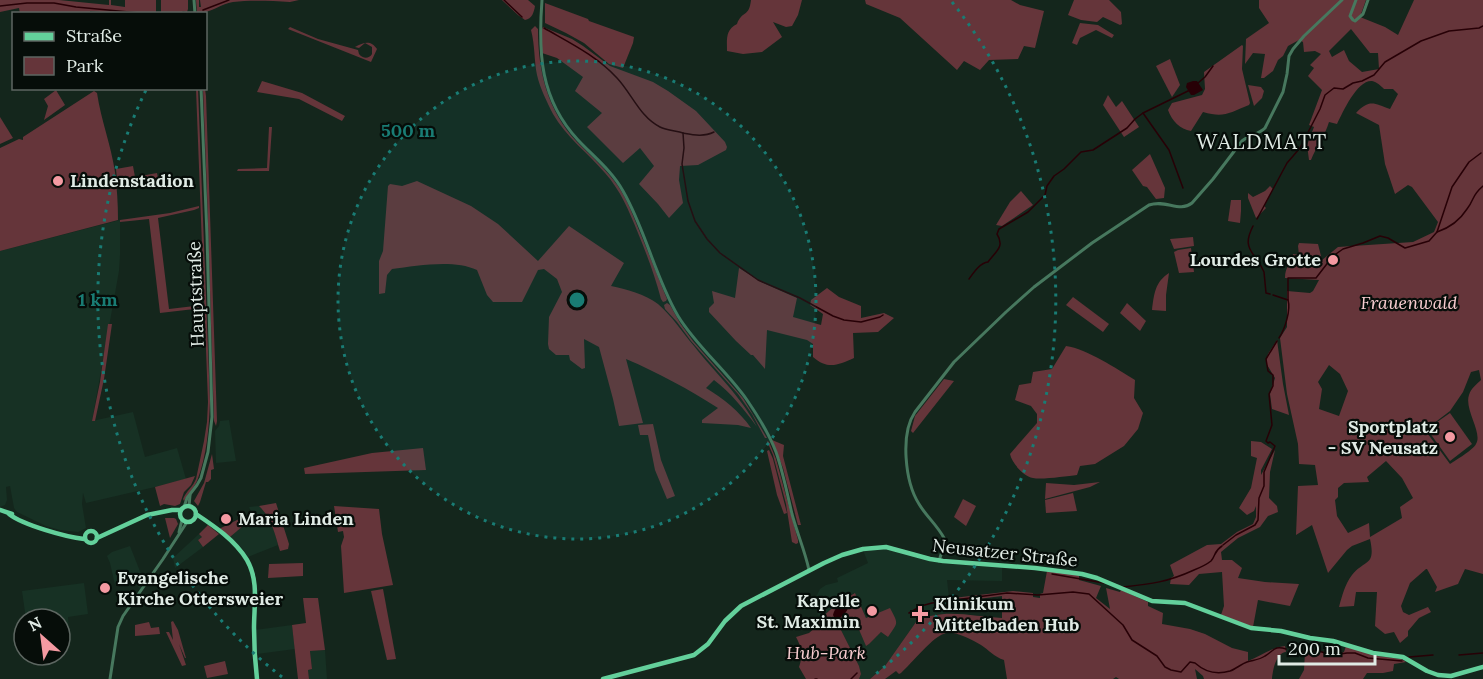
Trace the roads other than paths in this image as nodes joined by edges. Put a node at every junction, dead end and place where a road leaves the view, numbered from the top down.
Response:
1 (542, 0) edge
2 (1342, 0) edge
3 (1356, 0) edge
4 (1368, 0) edge
5 (201, 90) edge
6 (0, 510) edge
7 (184, 513) junction
8 (195, 516) junction
9 (96, 535) junction
10 (85, 536) junction
11 (939, 561) junction
12 (812, 569) junction
13 (1483, 667) edge
14 (111, 679) edge
15 (257, 679) edge
16 (603, 679) edge

1 - 12 street
2 - 11 street
3 - 4 street
5 - 7 street, Hauptstraße
6 - 10 main road
7 - 8 main road
7 - 8 main road
7 - 9 main road
7 - 14 street, Hauptstraße
8 - 15 main road
9 - 10 main road
9 - 10 main road
11 - 12 main road, Neusatzer Straße
11 - 13 main road, Neusatzer Straße
12 - 16 main road, Neusatzer Straße

